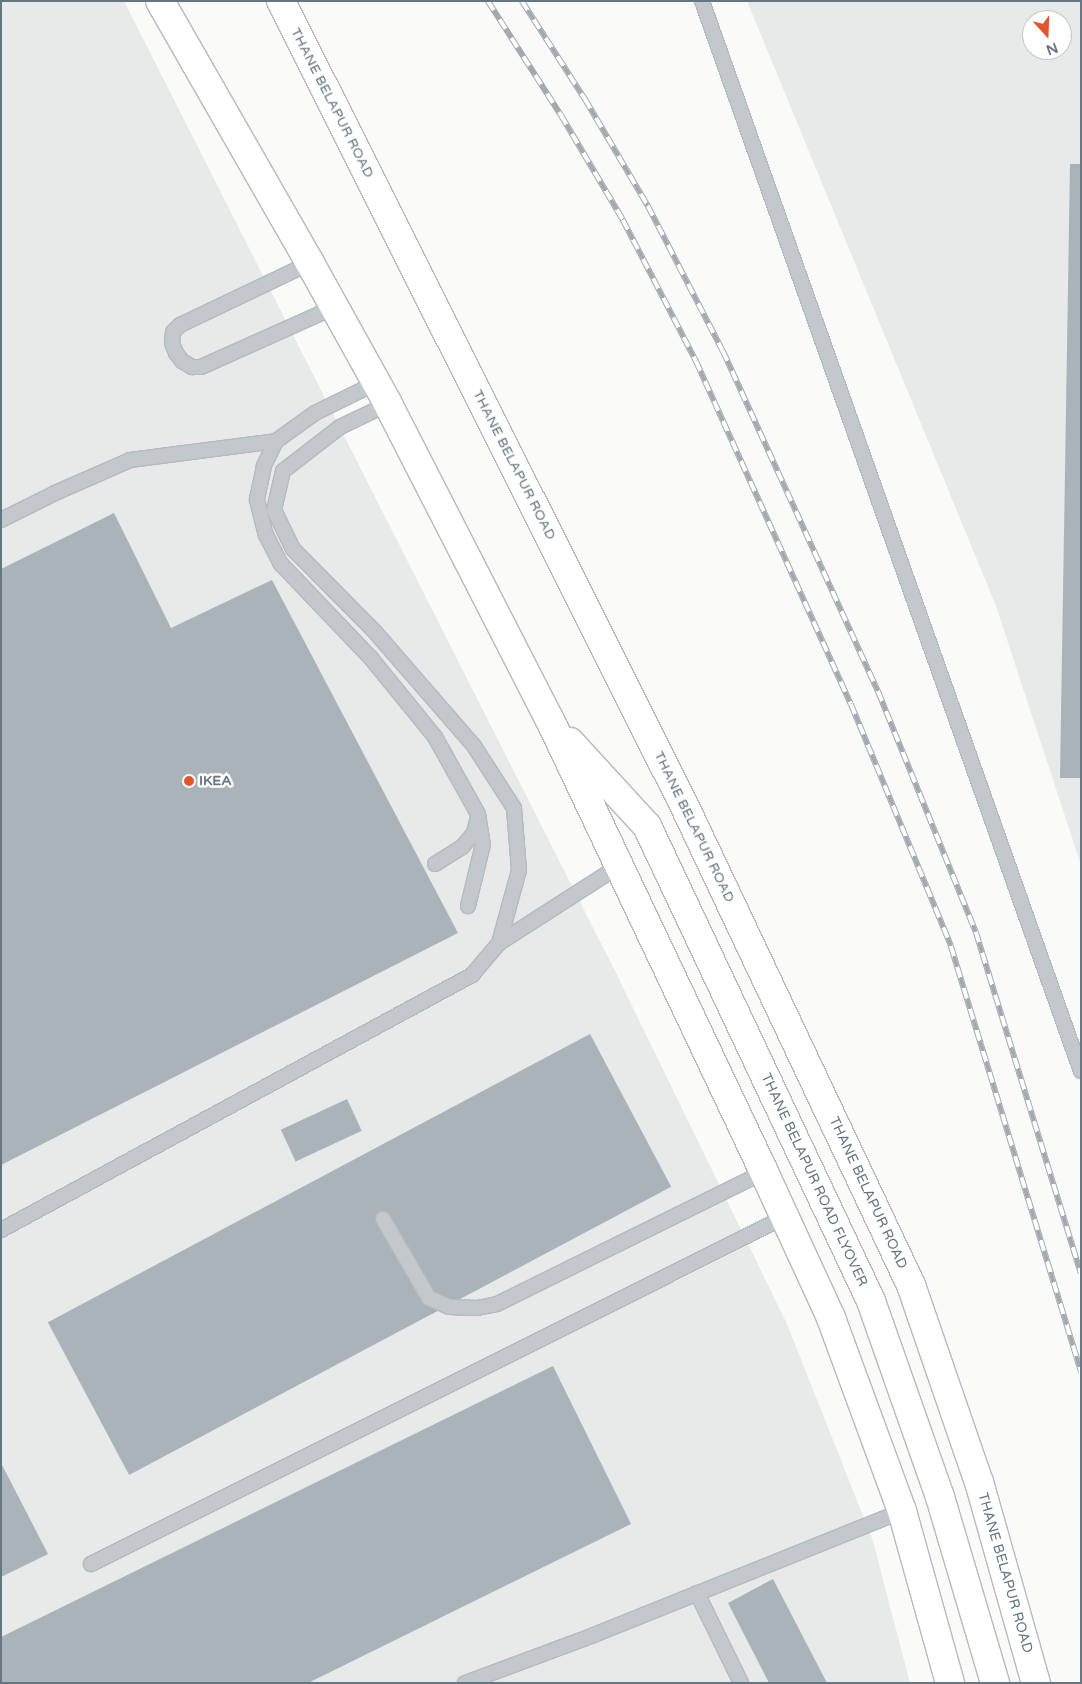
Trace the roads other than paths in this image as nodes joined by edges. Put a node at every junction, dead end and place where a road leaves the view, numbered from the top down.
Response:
1 (160, 1) edge
2 (281, 1) edge
3 (702, 1) edge
4 (310, 263) junction
5 (335, 307) junction
6 (382, 394) junction
7 (276, 441) junction
8 (1, 520) edge
9 (550, 720) junction
10 (478, 814) junction
11 (435, 864) dead end
12 (619, 866) junction
13 (468, 906) dead end
14 (499, 943) junction
15 (1081, 1071) edge
16 (764, 1172) junction
17 (784, 1217) junction
18 (383, 1219) dead end
19 (1, 1230) edge
20 (902, 1511) junction
21 (91, 1564) dead end
22 (697, 1593) junction
23 (465, 1683) edge
24 (742, 1683) edge
25 (950, 1683) edge
26 (994, 1683) edge
27 (1036, 1683) edge

1 - 4 main road
2 - 27 main road, THANE BELAPUR ROAD
3 - 15 lane
4 - 5 main road
4 - 5 lane
5 - 6 main road
6 - 7 lane
6 - 9 main road
6 - 14 lane
7 - 8 lane
7 - 10 lane
9 - 12 main road
9 - 26 main road, THANE BELAPUR ROAD FLYOVER
10 - 11 lane
10 - 13 lane
12 - 14 lane
12 - 16 main road
14 - 19 lane
16 - 17 main road
16 - 18 lane
17 - 20 main road
17 - 21 lane
20 - 22 lane
20 - 25 main road
22 - 23 lane
22 - 24 lane

